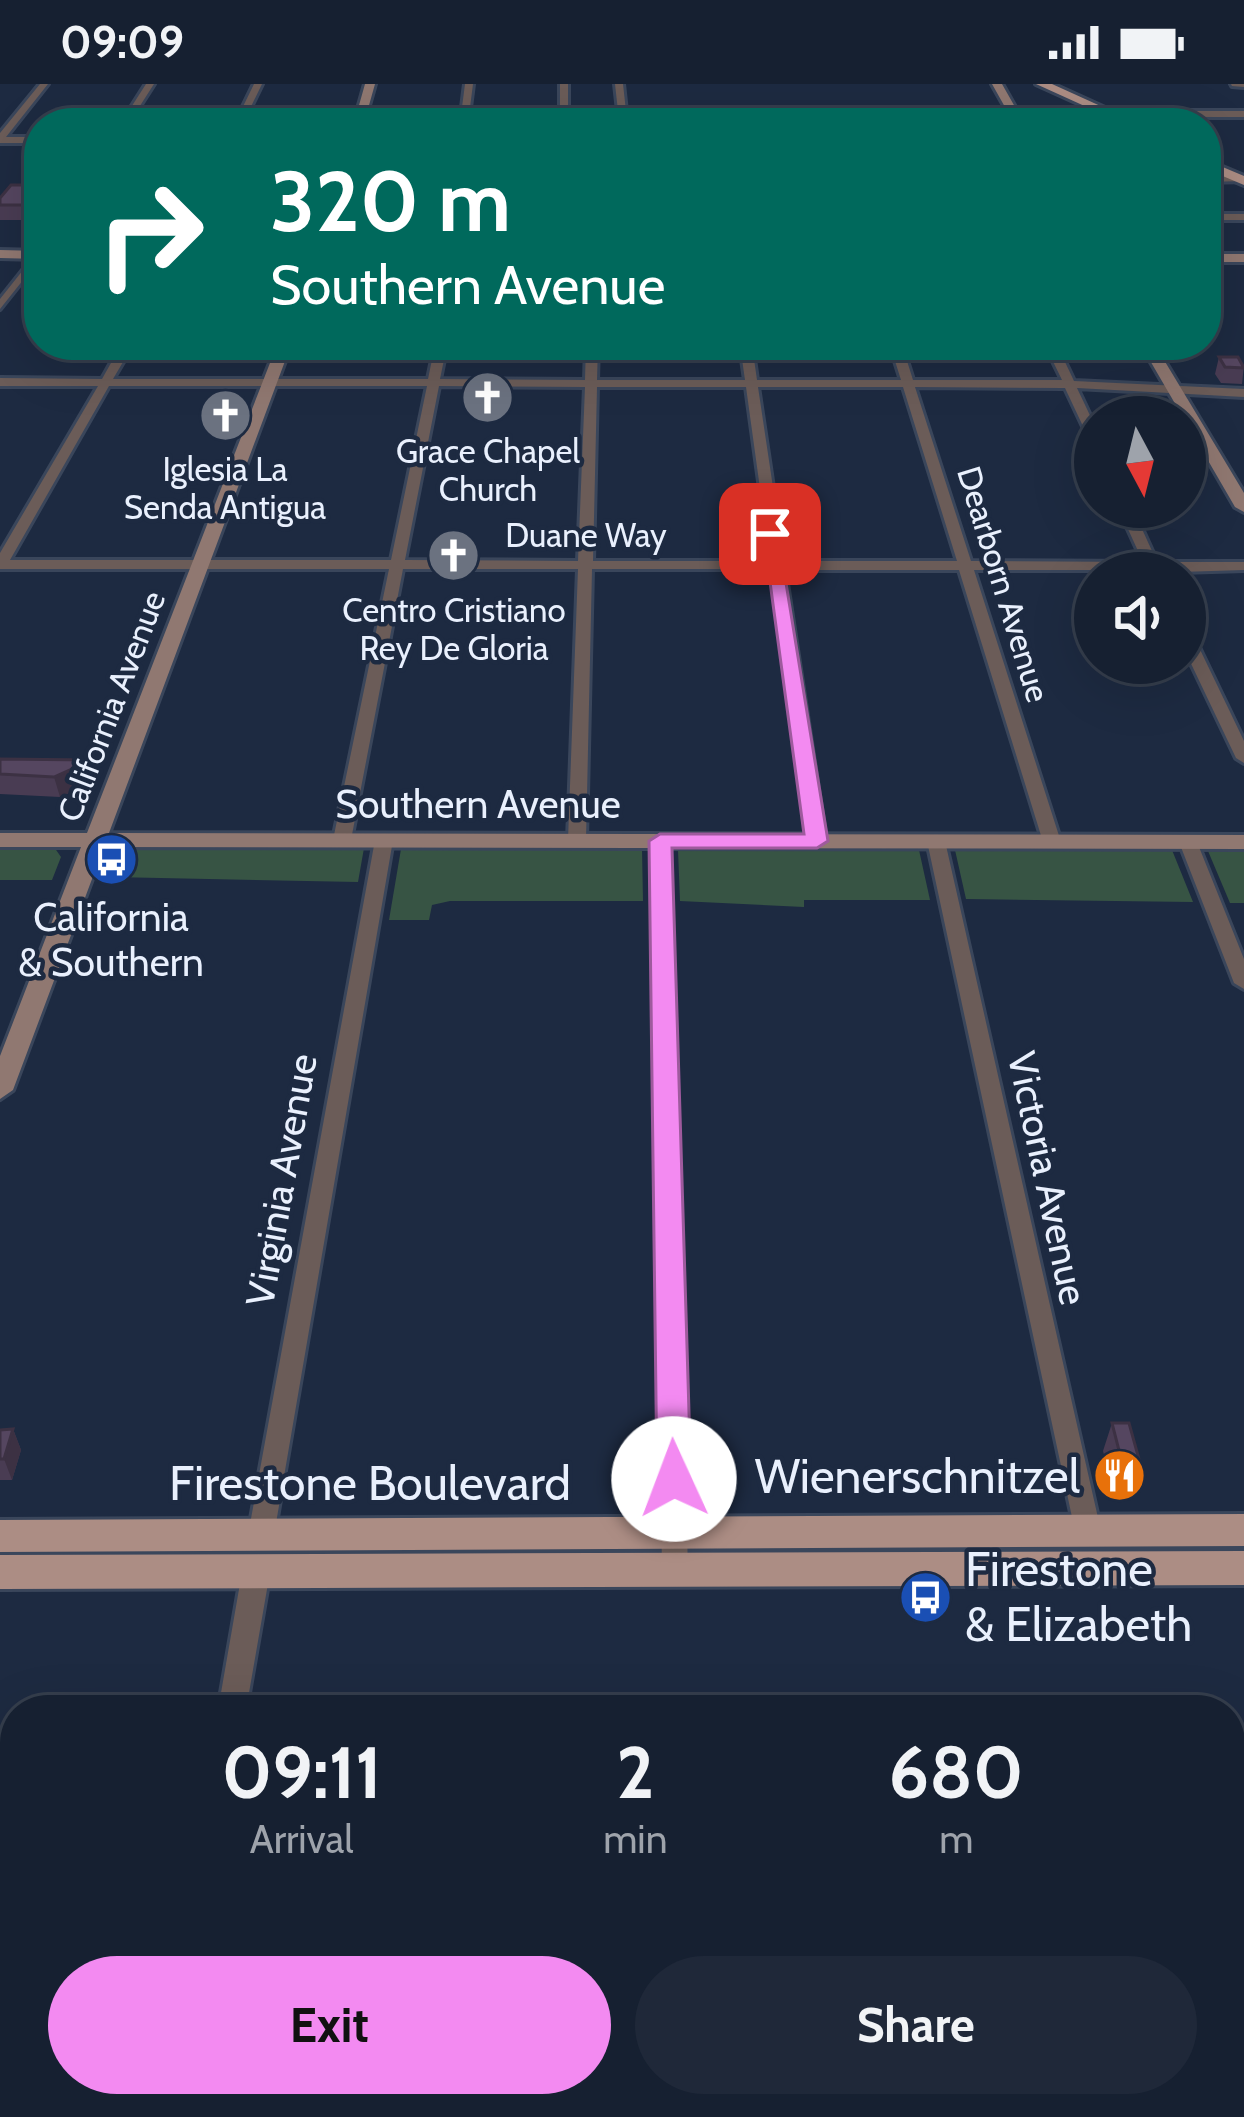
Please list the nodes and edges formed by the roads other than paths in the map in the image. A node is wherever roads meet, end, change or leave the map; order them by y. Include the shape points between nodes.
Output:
1 (44, 84) edge
2 (1039, 84) edge
3 (1235, 84) edge
4 (1244, 85) edge
5 (25, 108) edge
6 (1090, 108) edge
7 (24, 109) edge
8 (0, 139) edge
9 (24, 274) edge
10 (0, 306) edge
11 (118, 360) edge
12 (278, 360) edge
13 (438, 360) edge
14 (592, 360) edge
15 (749, 360) edge
16 (902, 360) edge
17 (1058, 360) edge
18 (1157, 360) edge
19 (0, 382) edge
20 (106, 382) junction
21 (269, 383) junction
22 (433, 383) junction
23 (591, 384) junction
24 (753, 384) junction
25 (912, 384) junction
26 (1071, 385) junction
27 (1176, 393) junction
28 (1244, 393) edge
29 (1076, 396) edge
30 (1244, 507) edge
31 (0, 564) edge
32 (200, 565) junction
33 (396, 565) junction
34 (588, 565) junction
35 (774, 566) junction
36 (967, 566) junction
37 (1244, 566) edge
38 (1074, 568) edge
39 (1206, 568) edge
40 (1206, 679) edge
41 (1244, 758) edge
42 (96, 839) junction
43 (342, 839) junction
44 (0, 840) edge
45 (384, 840) junction
46 (577, 840) junction
47 (660, 841) junction
48 (817, 841) junction
49 (936, 841) junction
50 (1052, 842) junction
51 (1188, 842) junction
52 (1244, 842) edge
53 (1244, 983) edge
54 (0, 1090) edge
55 (1244, 1530) edge
56 (1088, 1531) junction
57 (0, 1536) edge
58 (675, 1551) junction
59 (258, 1553) junction
60 (1244, 1568) edge
61 (0, 1572) edge
62 (234, 1695) edge

1 - 5 street
2 - 6 main road
3 - 4 street
7 - 8 street
9 - 10 street
11 - 20 street
12 - 21 main road, California Avenue
13 - 22 street
14 - 23 street
15 - 24 street
16 - 25 street, Dearborn Avenue
17 - 26 street
18 - 27 main road
19 - 20 street
20 - 21 street
20 - 31 street
21 - 22 street
21 - 32 main road, California Avenue
22 - 23 street
22 - 33 street
23 - 24 street
23 - 34 street
24 - 25 street
24 - 35 street
25 - 26 street
25 - 36 street, Dearborn Avenue
26 - 27 street
26 - 29 street
27 - 28 street
27 - 30 main road
31 - 32 street, Duane Way
32 - 33 street, Duane Way
32 - 42 main road, California Avenue
33 - 34 street, Duane Way
33 - 43 street
34 - 35 street, Duane Way
34 - 46 street
35 - 36 street, Duane Way
35 - 48 street
36 - 38 street, Duane Way
36 - 50 street, Dearborn Avenue
37 - 39 street, Duane Way
40 - 41 street
42 - 43 main road, Southern Avenue
42 - 44 main road, Southern Avenue
42 - 54 main road, California Avenue
43 - 45 main road, Southern Avenue
45 - 46 main road, Southern Avenue
45 - 59 street, Virginia Avenue
46 - 47 main road, Southern Avenue
47 - 48 main road, Southern Avenue
47 - 58 street
48 - 49 main road, Southern Avenue
49 - 50 main road, Southern Avenue
49 - 56 street, Victoria Avenue
50 - 51 main road, Southern Avenue
51 - 52 main road, Southern Avenue
51 - 53 street
55 - 56 main road, Firestone Boulevard
56 - 58 main road, Firestone Boulevard
57 - 59 main road, Firestone Boulevard
58 - 59 main road, Firestone Boulevard
58 - 60 main road, Firestone Boulevard
59 - 61 main road, Firestone Boulevard
59 - 62 street, Virginia Avenue

